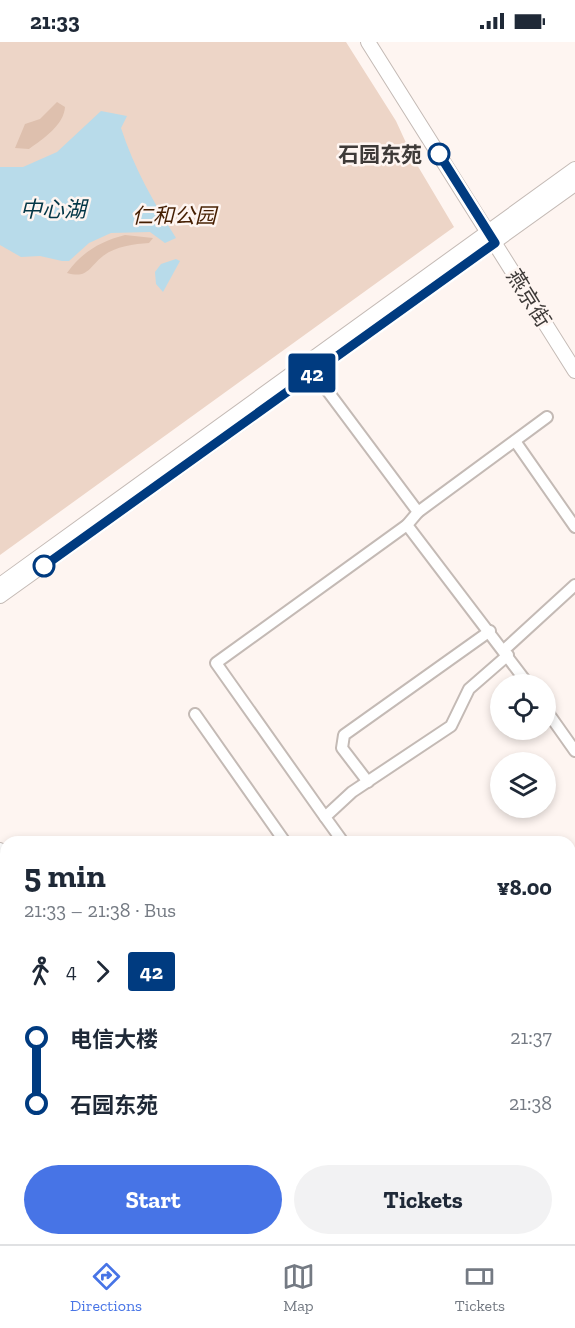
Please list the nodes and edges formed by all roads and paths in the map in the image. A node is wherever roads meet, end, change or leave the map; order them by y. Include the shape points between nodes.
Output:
1 (368, 42) edge
2 (575, 169) edge
3 (575, 184) edge
4 (492, 237) junction
5 (310, 368) junction
6 (575, 371) edge
7 (547, 417) dead end
8 (515, 441) junction
9 (418, 512) junction
10 (407, 525) junction
11 (575, 527) edge
12 (0, 585) edge
13 (575, 585) edge
14 (0, 596) edge
15 (489, 631) junction
16 (506, 653) junction
17 (521, 674) edge
18 (195, 714) dead end
19 (556, 724) edge
20 (575, 751) edge
21 (368, 782) junction
22 (325, 817) junction
23 (281, 836) edge
24 (339, 836) edge

1 - 4 main road, 燕京街
2 - 4 main road
3 - 4 main road
4 - 5 main road
4 - 6 main road, 燕京街
5 - 9 street
5 - 12 main road
5 - 14 main road
7 - 8 street
8 - 9 street
8 - 11 street
9 - 10 street
10 - 15 street
10 - 22 street via 216,663
13 - 16 street
15 - 16 street
15 - 21 street via 344,735 342,748
16 - 17 street
16 - 21 street via 469,689 452,726
18 - 23 street
19 - 20 street
21 - 22 street
22 - 24 street

